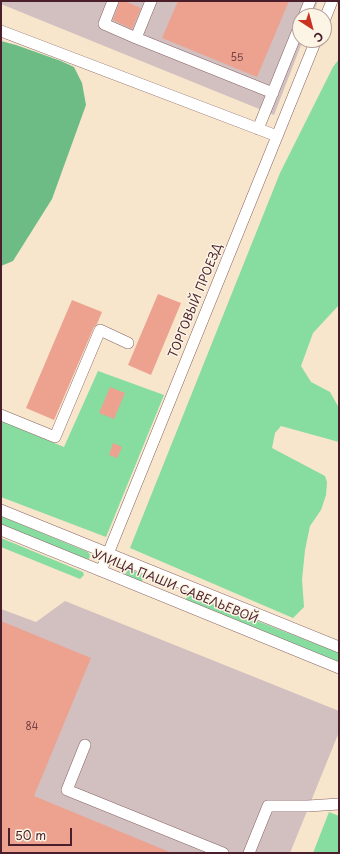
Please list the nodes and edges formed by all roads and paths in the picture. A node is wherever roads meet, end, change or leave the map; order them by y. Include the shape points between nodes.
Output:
1 (113, 1) edge
2 (151, 1) edge
3 (1, 31) edge
4 (136, 38) junction
5 (292, 45) edge
6 (313, 48) edge
7 (273, 93) junction
8 (258, 129) junction
9 (277, 136) junction
10 (128, 343) dead end
11 (1, 415) edge
12 (1, 510) edge
13 (1, 530) edge
14 (108, 554) junction
15 (101, 571) junction
16 (339, 648) edge
17 (339, 668) edge
18 (85, 745) dead end
19 (339, 804) edge
20 (223, 853) edge
21 (248, 853) edge

1 - 4 street via 104,24
2 - 4 street
3 - 8 street
4 - 7 street
5 - 7 street
6 - 9 street, ТОРГОВЫЙ ПРОЕЗД
7 - 8 street
8 - 9 street
9 - 14 street, ТОРГОВЫЙ ПРОЕЗД
10 - 11 street via 100,330 55,437
12 - 14 street, УЛИЦА ПАШИ САВЕЛЬЕВОЙ
13 - 15 street, УЛИЦА ПАШИ САВЕЛЬЕВОЙ
14 - 15 street, ТОРГОВЫЙ ПРОЕЗД
14 - 16 street, УЛИЦА ПАШИ САВЕЛЬЕВОЙ
15 - 17 street, УЛИЦА ПАШИ САВЕЛЬЕВОЙ
18 - 20 street via 66,790
19 - 21 street via 268,806

